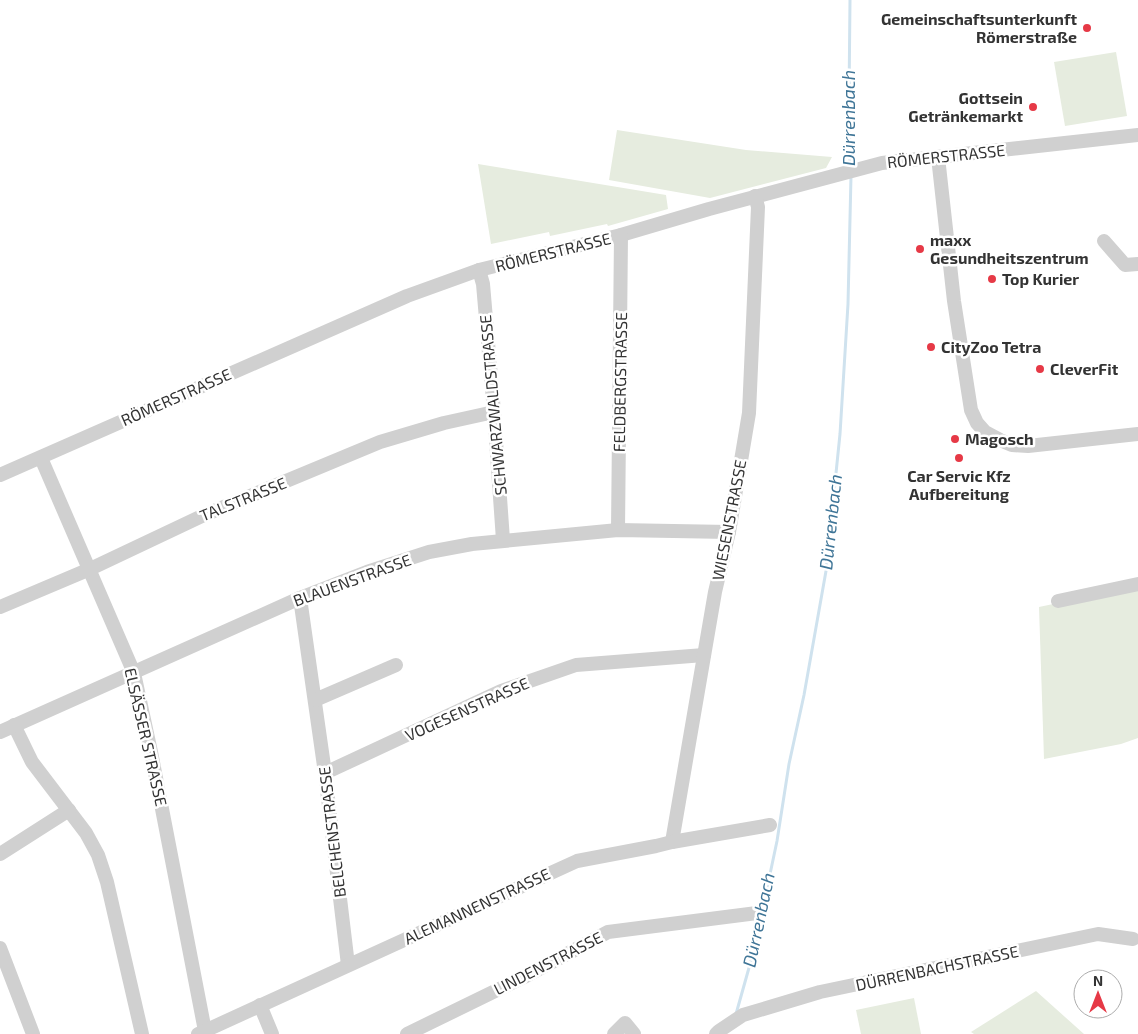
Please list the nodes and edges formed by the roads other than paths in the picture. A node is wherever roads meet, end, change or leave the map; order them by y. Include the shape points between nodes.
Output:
1 (1138, 135) edge
2 (938, 157) junction
3 (755, 196) junction
4 (621, 234) junction
5 (1104, 241) dead end
6 (1138, 264) edge
7 (479, 270) junction
8 (494, 412) junction
9 (1138, 434) edge
10 (41, 458) junction
11 (0, 476) edge
12 (618, 530) junction
13 (729, 532) junction
14 (504, 540) junction
15 (90, 569) junction
16 (1138, 584) edge
17 (300, 598) junction
18 (1058, 601) dead end
19 (0, 607) edge
20 (704, 654) junction
21 (396, 664) dead end
22 (134, 673) junction
23 (315, 700) junction
24 (14, 725) junction
25 (0, 732) edge
26 (325, 773) junction
27 (69, 810) junction
28 (770, 825) dead end
29 (672, 842) junction
30 (0, 854) edge
31 (758, 913) dead end
32 (1136, 939) edge
33 (0, 948) edge
34 (348, 965) junction
35 (260, 1005) junction
36 (202, 1032) edge
37 (718, 1033) edge
38 (33, 1034) edge
39 (142, 1034) edge
40 (272, 1034) edge
41 (407, 1034) edge
42 (614, 1034) edge
43 (634, 1034) edge

1 - 2 street, RÖMERSTRASSE
2 - 3 street, RÖMERSTRASSE via 882,163
2 - 9 street via 954,301 971,410 977,423 985,432 1012,445
3 - 4 street, RÖMERSTRASSE
3 - 13 street, WIESENSTRASSE via 758,207 749,413
4 - 7 street, RÖMERSTRASSE
4 - 12 street, FELDBERGSTRASSE
5 - 6 street via 1125,265
7 - 8 street, SCHWARZWALDSTRASSE via 483,284
7 - 10 street, RÖMERSTRASSE via 407,296
8 - 14 street, SCHWARZWALDSTRASSE
8 - 15 street, TALSTRASSE via 380,442 202,516
10 - 11 street, RÖMERSTRASSE
10 - 15 street, ELSÄSSER STRASSE
12 - 13 street, BLAUENSTRASSE
12 - 14 street, BLAUENSTRASSE
13 - 20 street, WIESENSTRASSE
14 - 17 street, BLAUENSTRASSE via 429,552
15 - 19 street, TALSTRASSE
15 - 22 street, ELSÄSSER STRASSE
16 - 18 street
17 - 22 street, BLAUENSTRASSE
17 - 23 street, BELCHENSTRASSE
20 - 26 street, VOGESENSTRASSE via 576,666 501,691
20 - 29 street, WIESENSTRASSE
21 - 23 street
22 - 24 street, BLAUENSTRASSE
22 - 36 street, ELSÄSSER STRASSE
23 - 26 street, BELCHENSTRASSE
24 - 25 street, BLAUENSTRASSE
24 - 27 street via 32,762
26 - 34 street, BELCHENSTRASSE
27 - 30 street
27 - 39 street via 98,855 107,882
28 - 29 street, ALEMANNENSTRASSE
29 - 34 street, ALEMANNENSTRASSE via 577,861
31 - 41 street, LINDENSTRASSE via 608,932
32 - 37 street, DÜRRENBACHSTRASSE via 1098,934 820,992 743,1015
33 - 38 street
34 - 35 street, ALEMANNENSTRASSE
35 - 36 street, ALEMANNENSTRASSE
35 - 40 street
42 - 43 street via 625,1023

